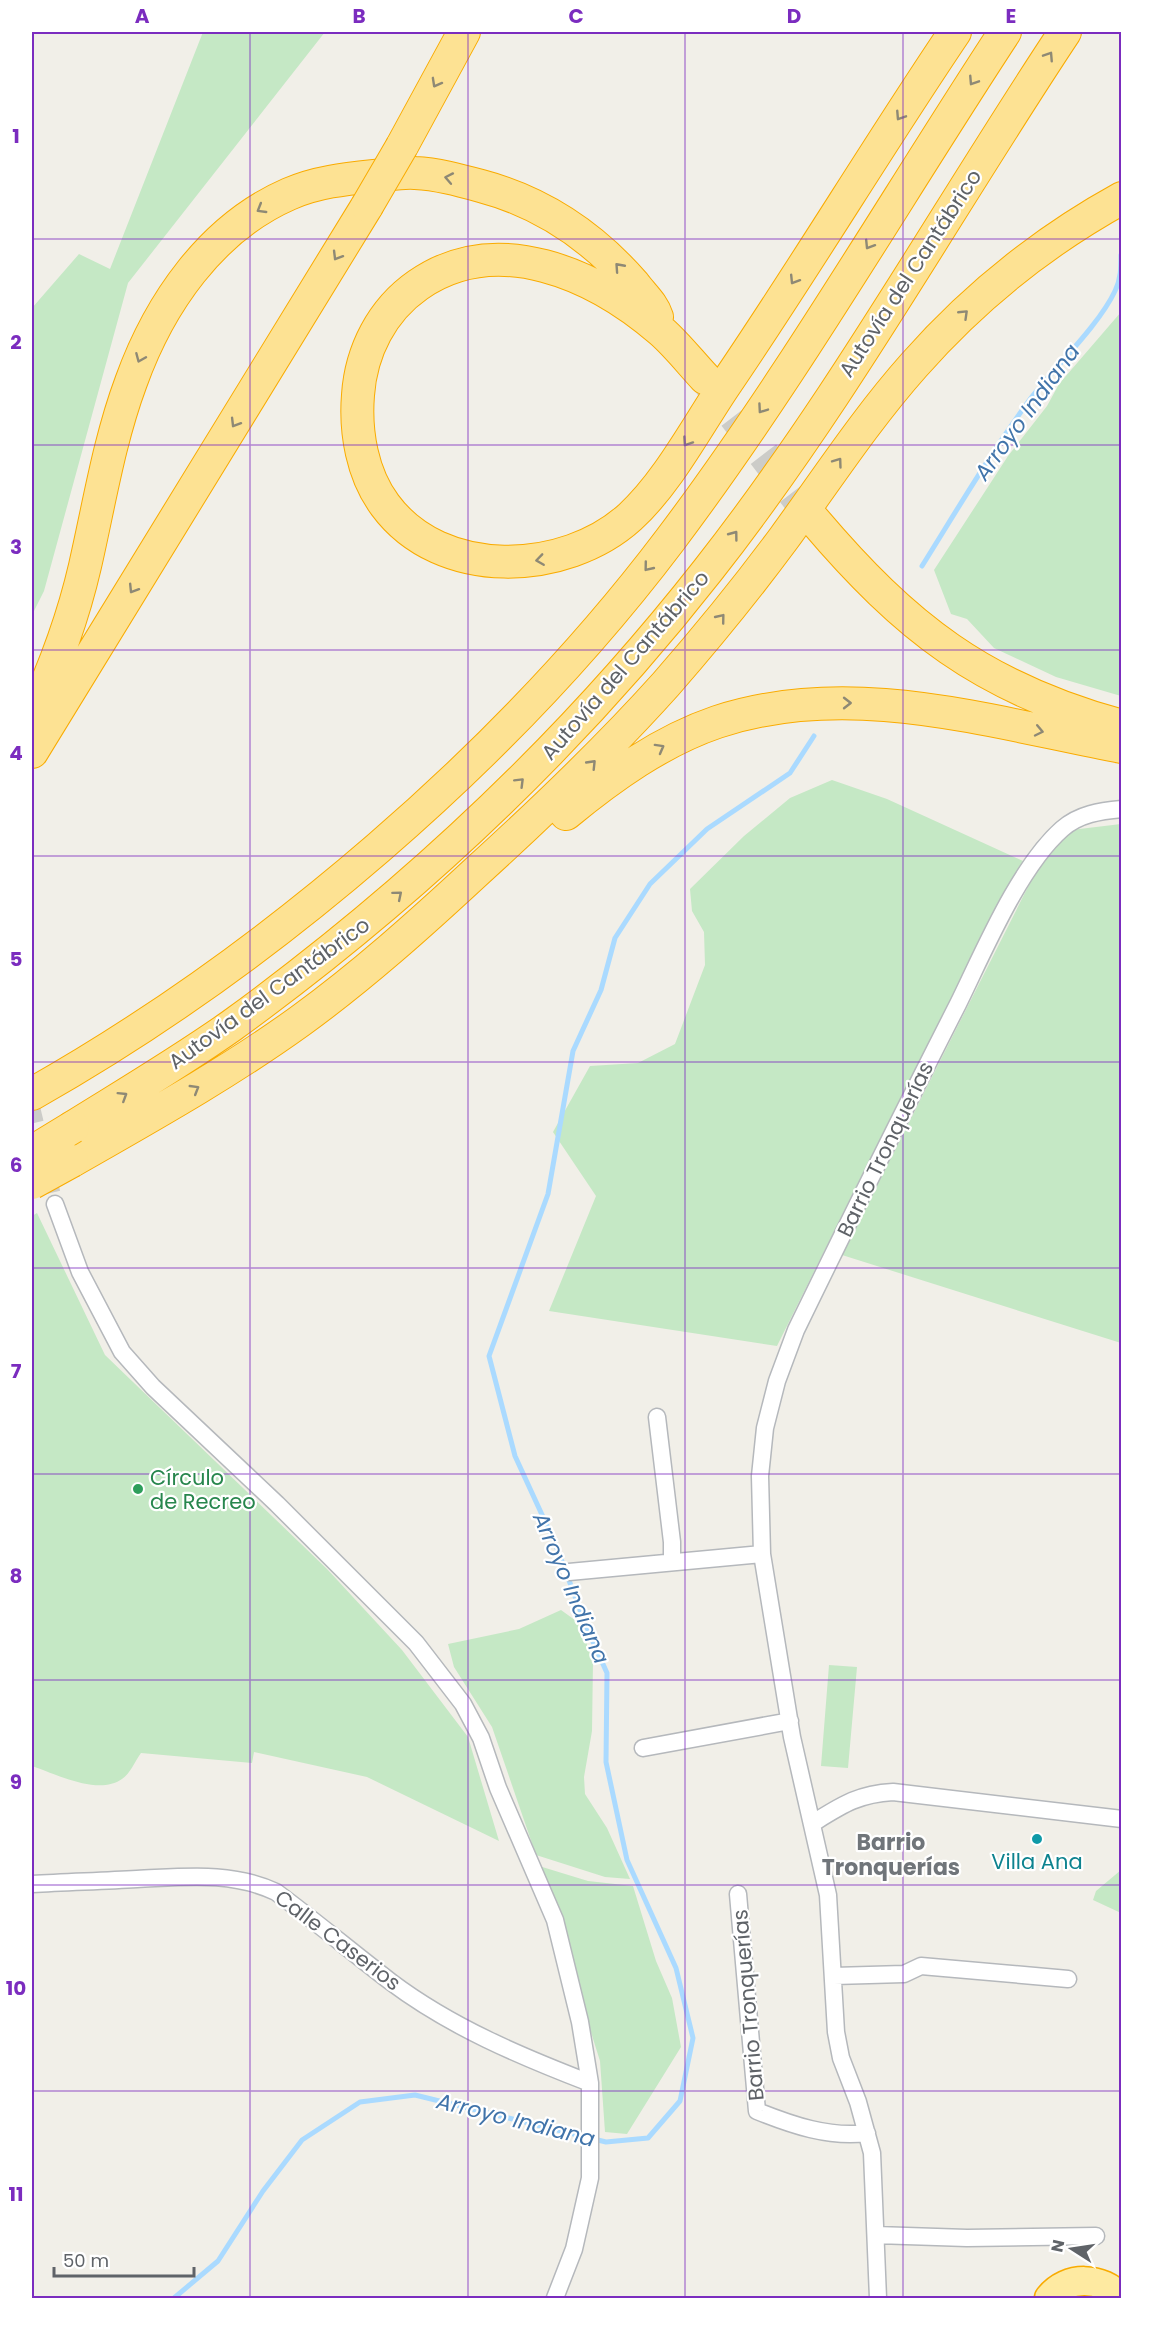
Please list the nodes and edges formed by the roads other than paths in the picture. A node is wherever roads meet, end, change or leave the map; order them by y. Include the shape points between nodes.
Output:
1 (464, 32) edge
2 (955, 32) edge
3 (1005, 32) edge
4 (1065, 32) edge
5 (1122, 198) edge
6 (662, 332) junction
7 (705, 378) tunnel mouth
8 (814, 520) tunnel mouth
9 (32, 716) edge
10 (1122, 726) edge
11 (1122, 747) edge
12 (32, 753) edge
13 (1122, 809) edge
14 (329, 999) junction
15 (40, 1089) edge
16 (32, 1152) edge
17 (32, 1183) edge
18 (55, 1204) tunnel mouth
19 (657, 1417) dead end
20 (762, 1554) junction
21 (672, 1561) junction
22 (569, 1572) dead end
23 (790, 1721) junction
24 (643, 1748) dead end
25 (1122, 1820) edge
26 (813, 1823) junction
27 (32, 1884) edge
28 (738, 1894) dead end
29 (834, 1977) junction
30 (1068, 1979) dead end
31 (590, 2083) junction
32 (867, 2133) junction
33 (876, 2235) junction
34 (1096, 2236) dead end
35 (1110, 2276) edge
36 (555, 2298) edge
37 (878, 2298) edge
38 (1049, 2298) edge
39 (1121, 2298) edge

1 -> 12 highway, bridge via 367,206
2 -> 6 highway via 752,346 648,499 628,518 592,544 568,554 519,562 493,561 437,546 407,528 385,505 369,477 357,412 359,381 367,351 391,308 431,276 487,260 542,264 593,285
3 -> 15 highway via 763,408 669,540 562,668 429,802 294,915 230,965
16 -> 4 highway, Autovía del Cantábrico, bridge via 195,1051 353,933 485,817 582,718 668,620 763,496 861,351
14 -> 5 highway via 561,794 624,730 749,583 889,395 938,339 1038,251
6 - 7 highway
6 -> 9 highway via 655,309 612,260 585,236 518,196 414,172 321,183 263,207 203,257 169,302 141,355 121,412 73,607
8 - 10 highway via 900,612 955,654 1059,706
14 -> 11 highway via 390,962 612,779 668,744 716,723 791,705 888,705 964,715
13 - 20 street, Barrio Tronquerías via 1091,813 1070,823 1034,862 980,960 809,1304 777,1381 765,1428 760,1476
17 -> 14 highway, bridge via 239,1062
18 - 31 street via 80,1272 122,1352 153,1387 394,1621 463,1704 481,1738 498,1788 555,1920 580,2022
19 - 21 street
20 - 21 street
20 - 23 street, Barrio Tronquerías
21 - 22 street
23 - 24 street
23 - 26 street, Barrio Tronquerías
25 - 26 street via 893,1792 871,1793 850,1800
26 - 29 street, Barrio Tronquerías via 828,1895
27 - 31 street, Calle Caserios via 173,1877 254,1881 276,1892 392,1982 448,2018 525,2058
28 - 32 street, Barrio Tronquerías via 757,2111 796,2127
29 - 30 street via 904,1974 921,1966
29 - 32 street, Barrio Tronquerías via 841,2058
31 - 36 street via 591,2153 584,2213
32 - 33 street, Barrio Tronquerías via 874,2171
33 - 34 street
33 - 37 street, Barrio Tronquerías
35 - 38 highway via 1066,2284
35 - 39 highway

